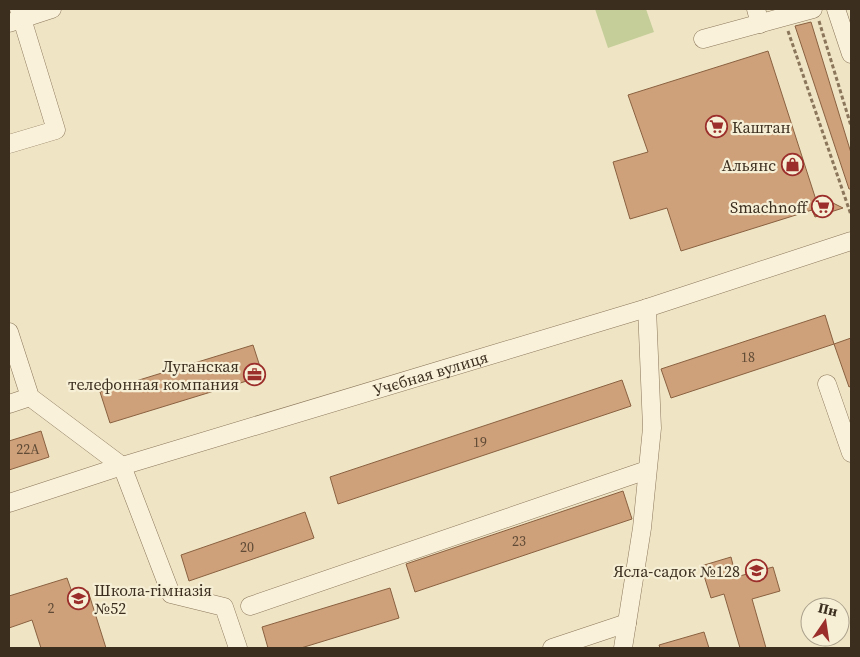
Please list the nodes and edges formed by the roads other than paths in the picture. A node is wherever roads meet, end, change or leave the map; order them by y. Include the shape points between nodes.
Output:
1 (52, 9) edge
2 (836, 9) edge
3 (816, 13) edge
4 (758, 16) edge
5 (17, 17) edge
6 (703, 39) dead end
7 (851, 54) edge
8 (9, 144) edge
9 (851, 241) edge
10 (647, 308) junction
11 (9, 332) edge
12 (827, 384) dead end
13 (30, 398) junction
14 (9, 404) edge
15 (851, 453) edge
16 (122, 466) junction
17 (647, 470) junction
18 (9, 503) edge
19 (250, 606) dead end
20 (627, 623) junction
21 (238, 648) edge
22 (552, 648) edge
23 (623, 648) edge

1 - 5 street
2 - 7 street
3 - 4 street
4 - 6 street
5 - 8 street via 56,130
9 - 10 street, Учєбная вулиця
10 - 16 street, Учєбная вулиця
10 - 17 street via 652,428
11 - 13 street
12 - 15 street
13 - 14 street
13 - 16 street
16 - 18 street, Учєбная вулиця
16 - 21 street via 171,594 224,607
17 - 19 street
17 - 20 street via 642,528
20 - 22 street
20 - 23 street

